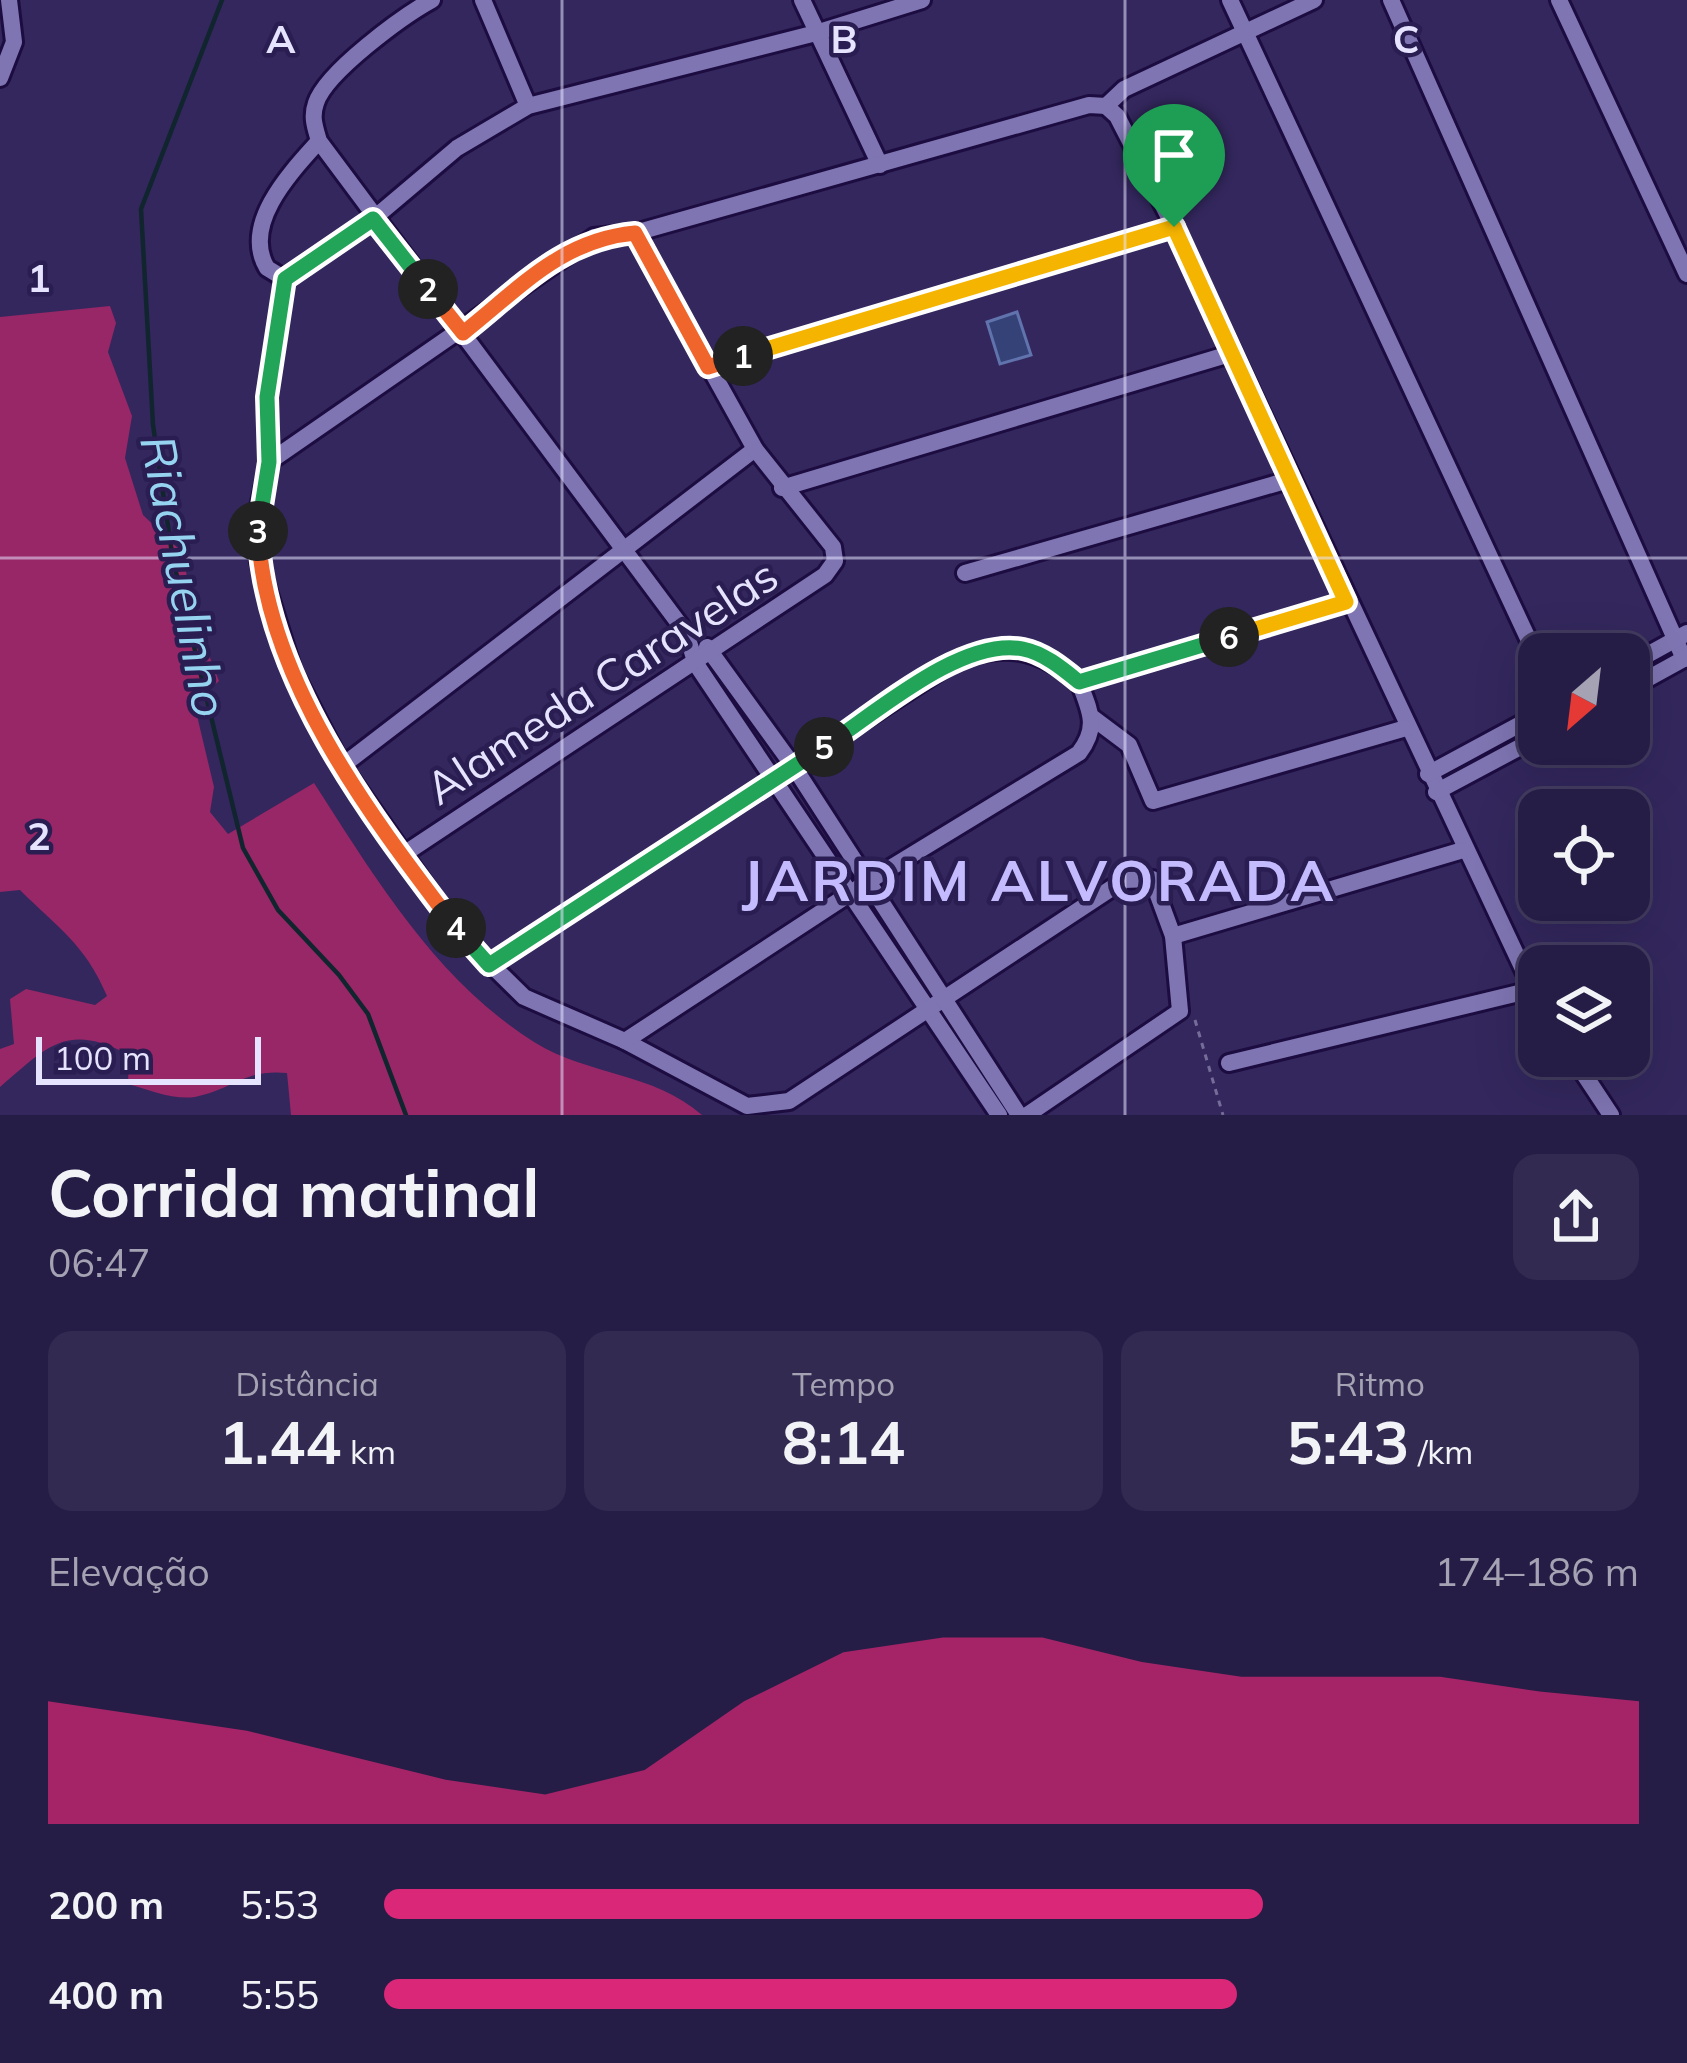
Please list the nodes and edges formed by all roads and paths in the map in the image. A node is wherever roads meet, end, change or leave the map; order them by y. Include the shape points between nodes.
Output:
1 (9, 0) edge
2 (432, 0) edge
3 (483, 0) edge
4 (802, 0) edge
5 (922, 0) edge
6 (1230, 0) edge
7 (1314, 0) edge
8 (1391, 0) edge
9 (1559, 0) edge
10 (816, 33) junction
11 (1246, 33) junction
12 (0, 78) edge
13 (528, 106) junction
14 (1106, 106) junction
15 (319, 140) junction
16 (880, 165) junction
17 (373, 219) junction
18 (1174, 227) junction
19 (635, 233) junction
20 (1683, 253) edge
21 (1687, 274) edge
22 (285, 279) junction
23 (463, 333) junction
24 (1233, 353) junction
25 (708, 367) junction
26 (755, 449) junction
27 (269, 462) junction
28 (1292, 479) junction
29 (782, 488) junction
30 (625, 550) junction
31 (965, 573) dead end
32 (1346, 602) junction
33 (686, 633) junction
34 (1525, 633) edge
35 (1681, 636) edge
36 (714, 652) junction
37 (1650, 653) edge
38 (1685, 658) edge
39 (695, 664) junction
40 (1650, 677) edge
41 (1079, 682) junction
42 (1093, 718) junction
43 (1518, 725) edge
44 (1406, 728) junction
45 (1518, 748) edge
46 (342, 766) junction
47 (794, 767) junction
48 (1428, 774) junction
49 (776, 779) junction
50 (1436, 792) junction
51 (1463, 850) junction
52 (401, 856) junction
53 (869, 881) junction
54 (851, 893) junction
55 (1173, 936) junction
56 (1518, 962) edge
57 (489, 965) junction
58 (1518, 1000) edge
59 (937, 1004) junction
60 (1180, 1011) junction
61 (625, 1041) junction
62 (1229, 1063) dead end
63 (1586, 1077) edge
64 (1608, 1112) edge
65 (999, 1115) edge
66 (1023, 1115) edge
67 (1223, 1115) edge
68 (1584, 1115) edge

1 - 12 street via 14,42
2 - 15 street via 324,87 312,119
3 - 13 street
4 - 10 street
5 - 10 street
6 - 11 street
7 - 11 street
8 - 35 street
9 - 20 street
10 - 13 street
10 - 16 street
11 - 14 street via 1124,89
11 - 34 street
13 - 17 street via 458,148
14 - 16 street
14 - 18 street
15 - 17 street
15 - 22 street via 284,180 259,240 267,268
16 - 19 street
17 - 22 street
17 - 23 street
18 - 24 street
18 - 25 street
19 - 23 street via 594,237 565,252
19 - 25 street
20 - 21 street
22 - 27 street via 267,397
23 - 27 street
23 - 30 street
24 - 28 street
24 - 29 street
25 - 26 street
26 - 29 street
26 - 30 street
27 - 46 street via 257,516 259,562 293,671
28 - 31 street
28 - 32 street
29 - 36 street, Alameda Caravelas via 833,548 835,561
30 - 33 street
30 - 46 street
32 - 41 street
32 - 44 street
33 - 36 street
33 - 39 street
35 - 37 street
35 - 38 street
36 - 39 street, Alameda Caravelas
36 - 47 street
38 - 40 street
39 - 49 street
39 - 52 street, Alameda Caravelas
41 - 42 street
41 - 47 street via 1024,649 987,649 955,661
42 - 44 street via 1129,745 1153,801
42 - 53 street via 1079,753
43 - 48 street
44 - 48 street
45 - 50 street
46 - 52 street
47 - 49 street
47 - 53 street
48 - 50 street
49 - 54 street
49 - 57 street
50 - 51 street
51 - 55 street
51 - 56 street
52 - 57 street
53 - 54 street
53 - 59 street
54 - 59 street
54 - 61 street
55 - 59 street via 1159,886 1143,877 1124,880
55 - 60 street
57 - 61 street via 524,997
58 - 62 street
59 - 61 street via 789,1100 747,1106
59 - 65 street
59 - 66 street
60 - 66 street
60 - 67 path via 1198,1022
63 - 64 street
64 - 68 street

